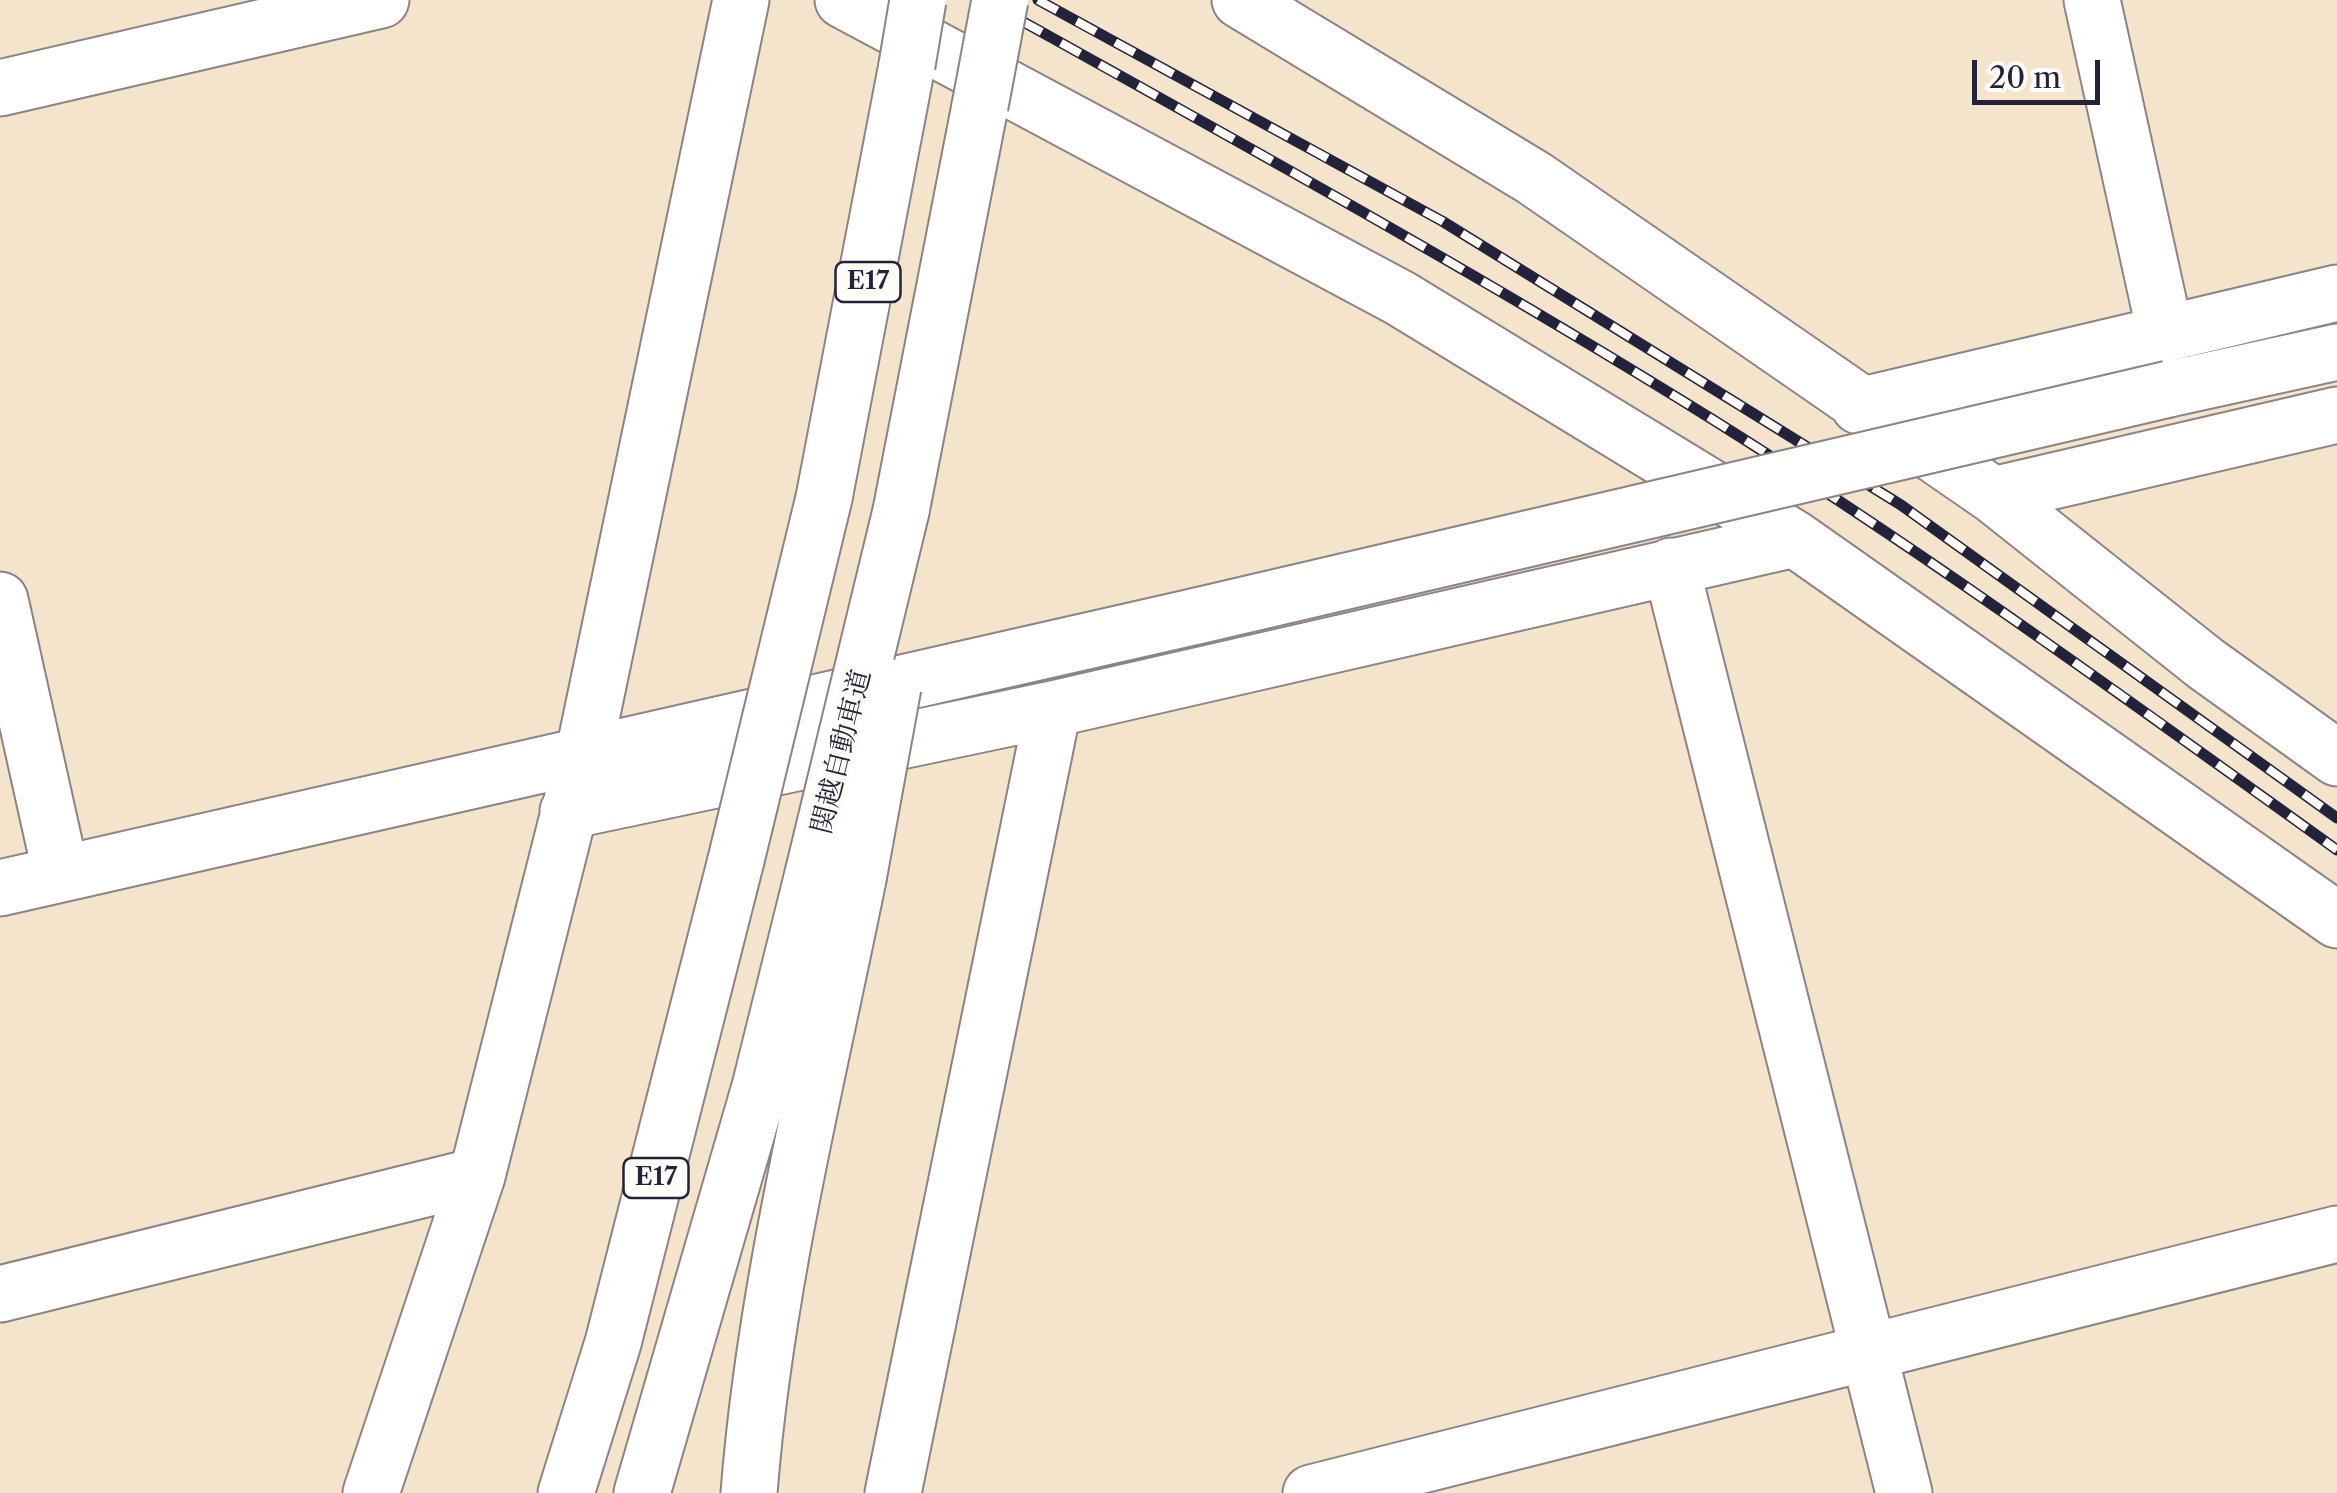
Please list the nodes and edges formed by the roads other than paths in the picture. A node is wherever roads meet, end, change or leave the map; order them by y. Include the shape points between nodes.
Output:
1 (381, 0) edge
2 (741, 0) edge
3 (844, 0) edge
4 (918, 0) edge
5 (1000, 0) edge
6 (1240, 0) edge
7 (2092, 0) edge
8 (319, 7) edge
9 (0, 88) edge
10 (2337, 293) edge
11 (2165, 332) junction
12 (2337, 352) edge
13 (1859, 406) junction
14 (2337, 415) edge
15 (1993, 495) junction
16 (1795, 539) junction
17 (1671, 566) junction
18 (0, 600) edge
19 (1053, 709) junction
20 (583, 757) junction
21 (2337, 758) edge
22 (568, 811) junction
23 (61, 874) junction
24 (835, 879) junction
25 (0, 888) edge
26 (2337, 920) edge
27 (477, 1176) junction
28 (2337, 1234) edge
29 (0, 1294) edge
30 (1869, 1352) junction
31 (371, 1493) edge
32 (562, 1493) edge
33 (642, 1493) edge
34 (749, 1493) edge
35 (894, 1493) edge
36 (1311, 1493) edge
37 (1904, 1493) edge

1 - 8 main road
2 - 20 main road
3 - 16 main road via 1400,298
4 - 32 main road, E17, bridge via 824,498 613,1342
5 - 24 main road, 関越自動車道 / E17, bridge via 913,514
6 - 13 main road via 1534,178
7 - 11 main road
8 - 9 main road
10 - 11 main road
11 - 13 main road
12 - 20 main road, bridge
13 - 15 main road
14 - 15 main road
15 - 21 main road
16 - 17 main road
16 - 26 main road
17 - 19 main road
17 - 30 main road
18 - 23 main road
19 - 22 main road
19 - 35 main road
20 - 22 main road
20 - 23 main road
22 - 27 main road
23 - 25 main road
24 - 33 main road, 関越自動車道 / E17 via 760,1087
24 - 34 main road
27 - 29 main road
27 - 31 main road
28 - 30 main road
30 - 36 main road
30 - 37 main road

